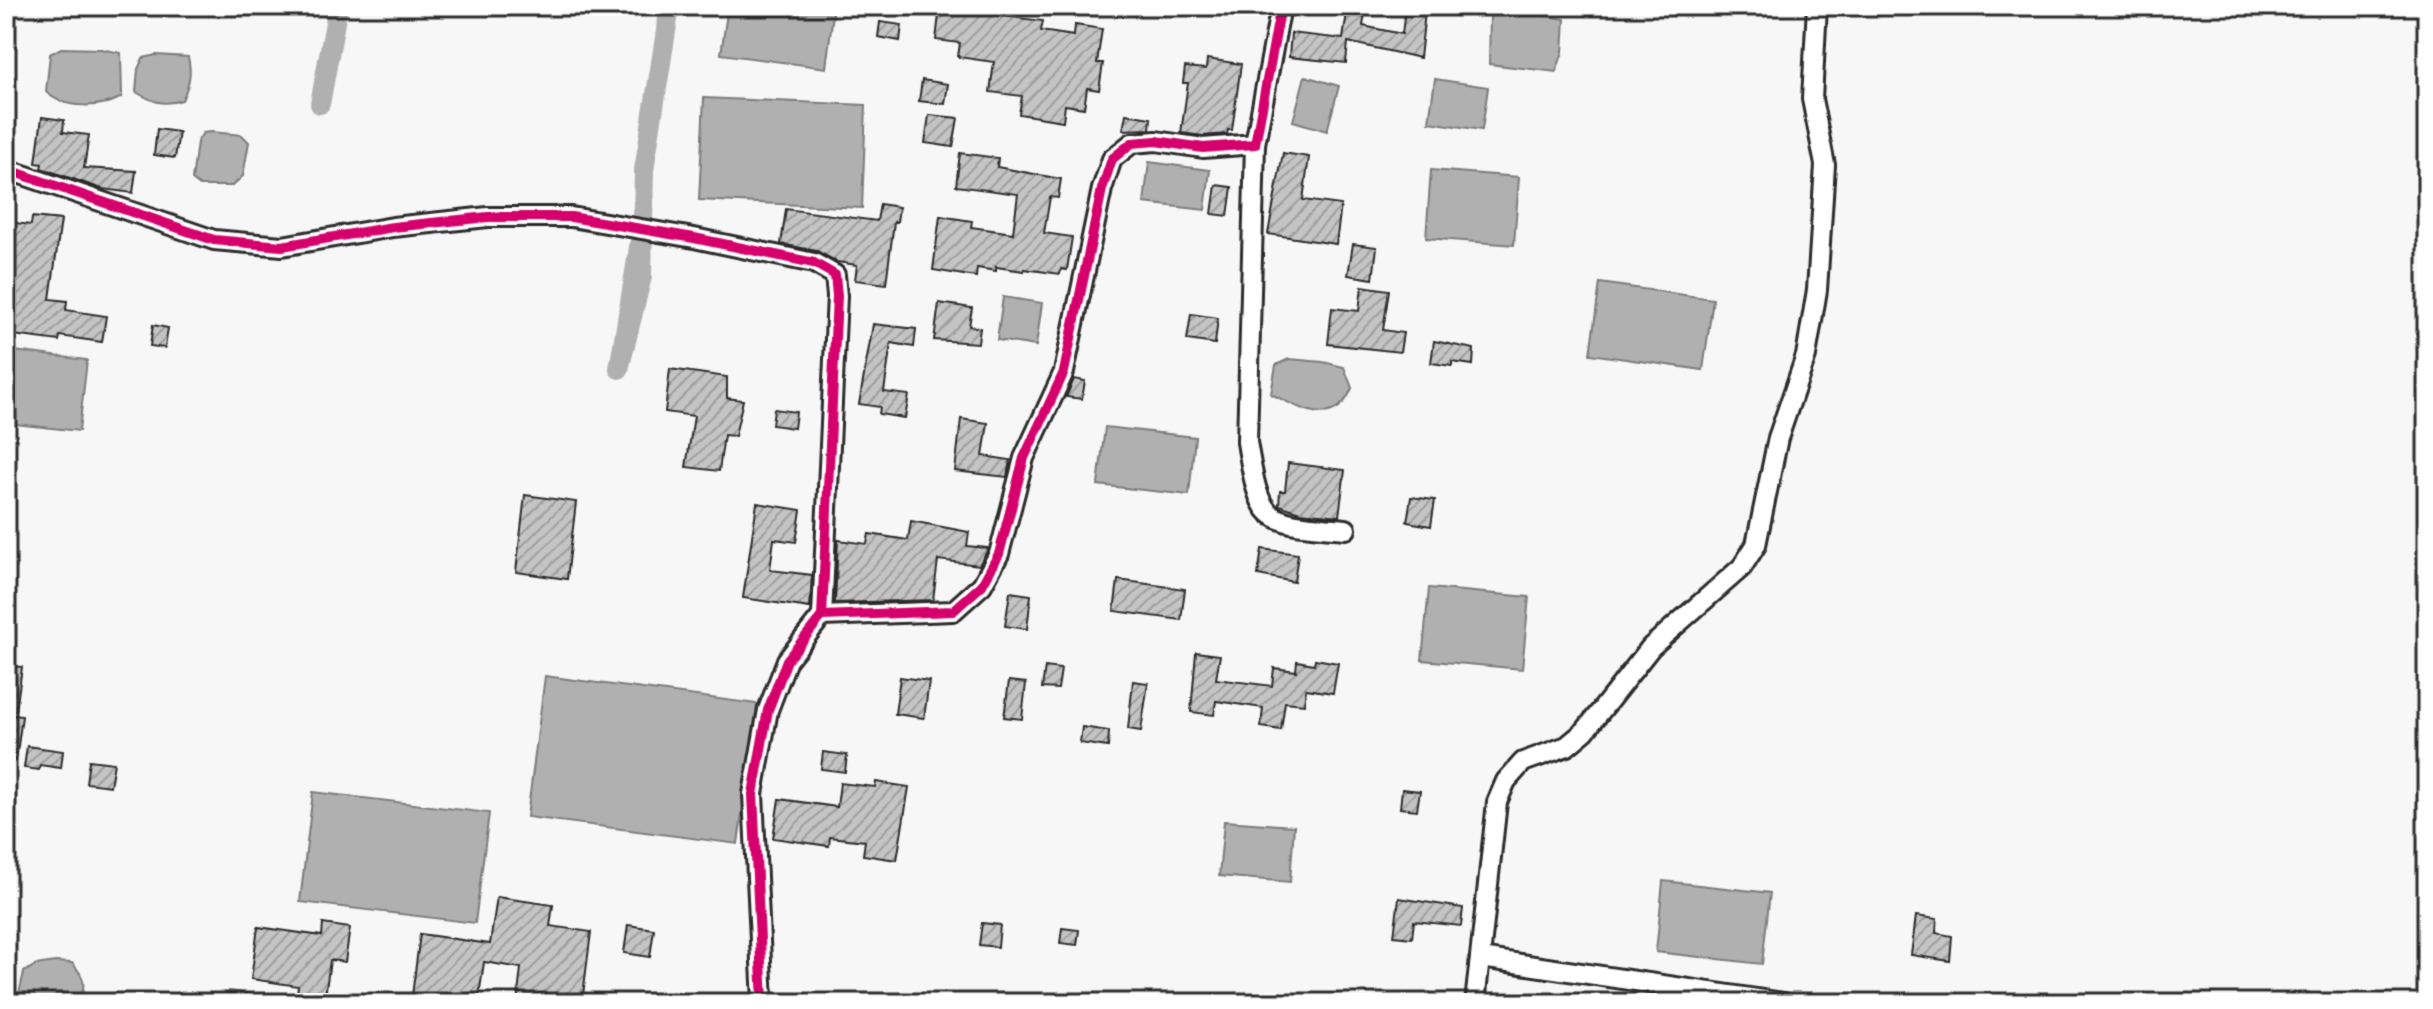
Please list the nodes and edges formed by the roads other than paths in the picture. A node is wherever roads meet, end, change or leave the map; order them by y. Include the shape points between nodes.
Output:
1 (1281, 6) edge
2 (1817, 6) edge
3 (1255, 144) junction
4 (6, 169) edge
5 (1346, 529) dead end
6 (822, 616) junction
7 (1481, 958) junction
8 (763, 1003) edge
9 (1475, 1003) edge
10 (1784, 1003) edge

1 - 3 street
2 - 7 street via 1812,99 1825,165 1817,290 1806,356 1778,438 1756,545 1742,567 1651,647 1585,731 1567,746 1523,762 1506,781 1497,802
3 - 5 street via 1247,442 1255,491 1268,515 1286,523
3 - 6 street via 1203,148 1132,143 1112,159 1064,372 1024,458 999,554 982,585 953,611
4 - 6 street via 214,240 282,246 488,217 571,217 827,268 835,275 837,296
6 - 8 street via 782,672 768,710 753,794
7 - 9 street
7 - 10 street

